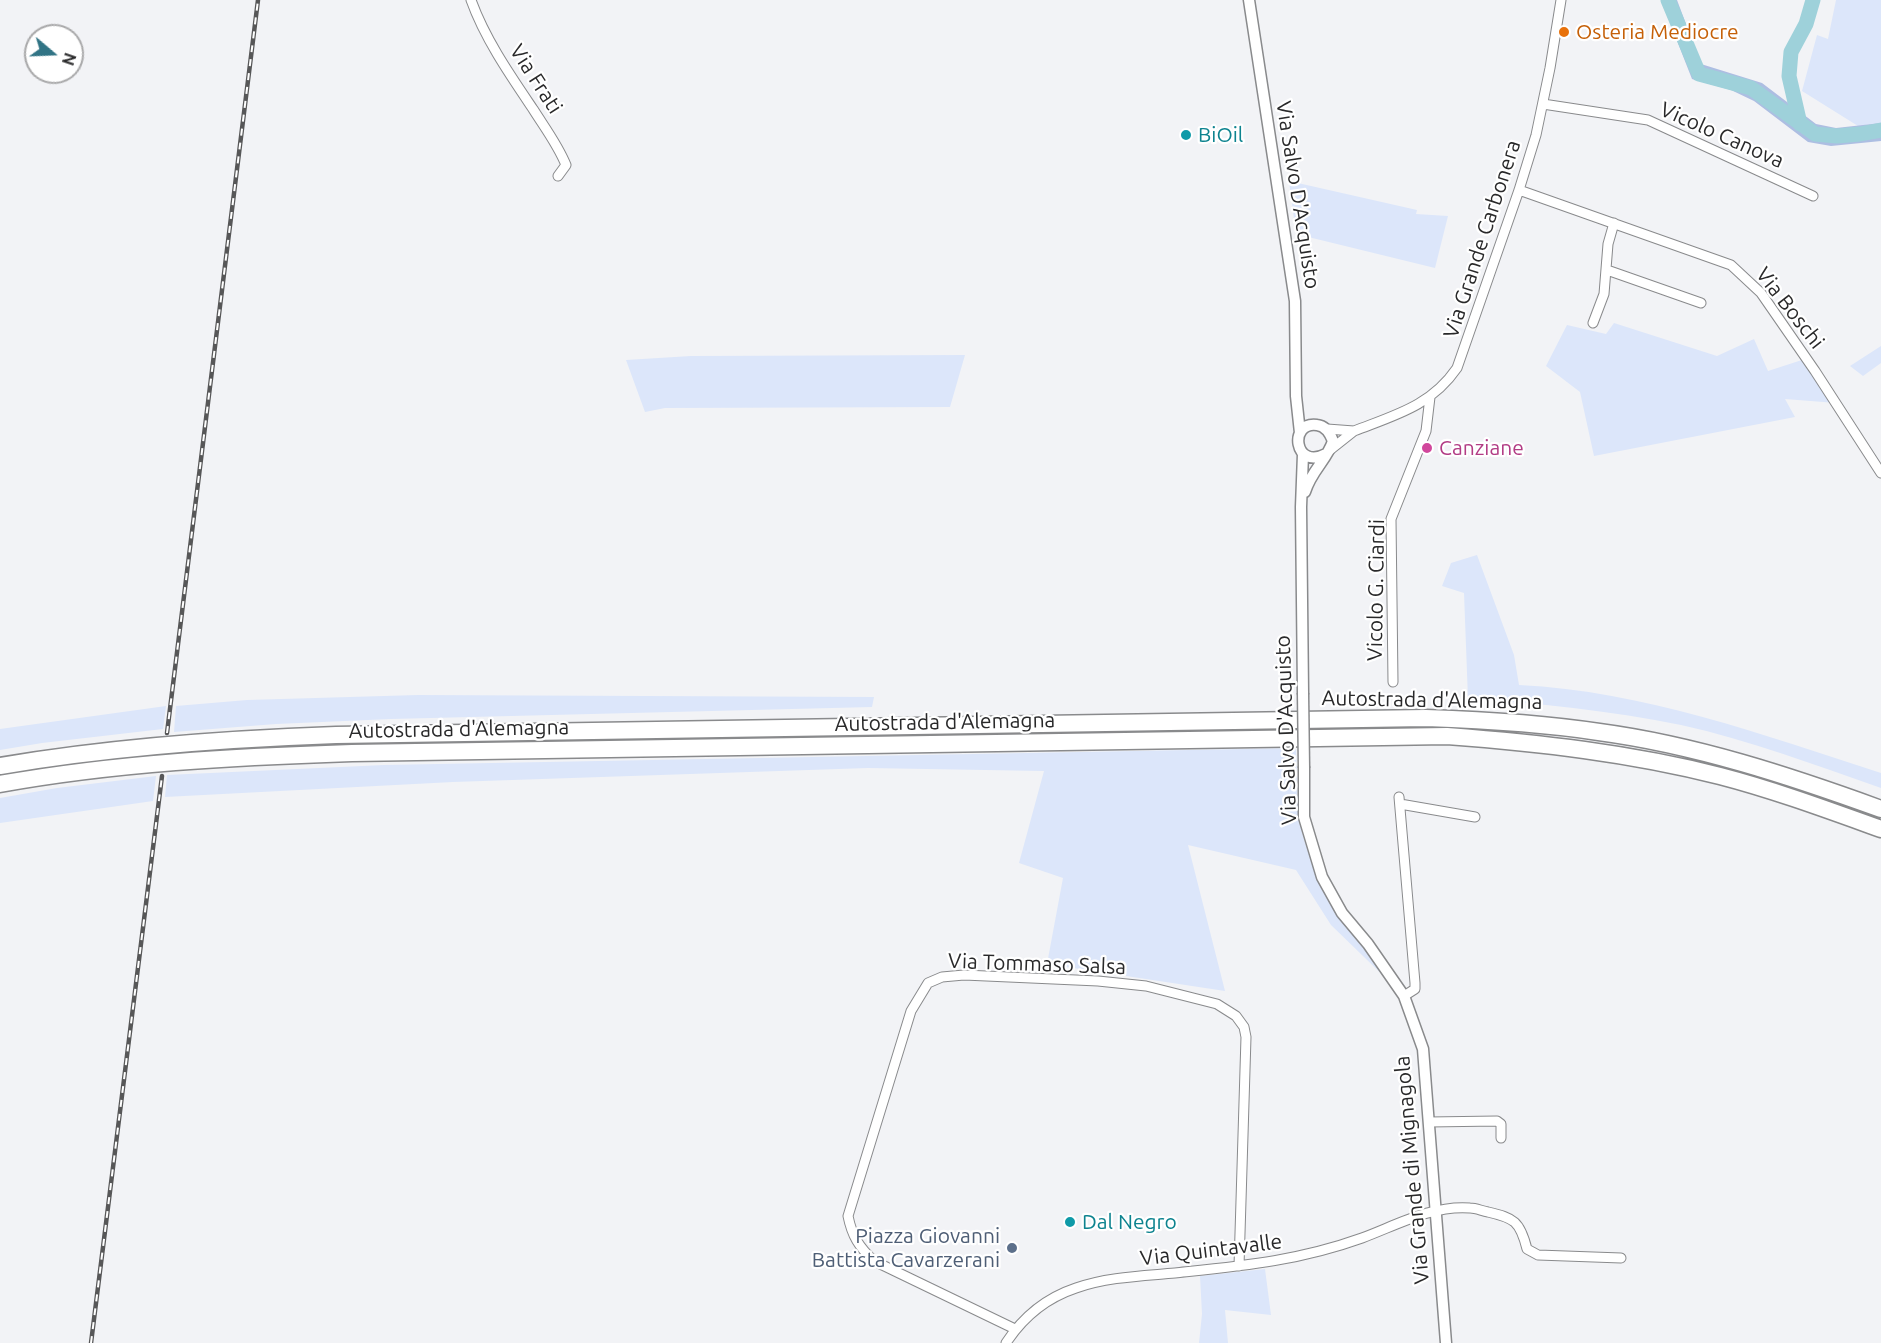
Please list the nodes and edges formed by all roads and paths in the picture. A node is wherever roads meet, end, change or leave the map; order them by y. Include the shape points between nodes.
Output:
1 (471, 0) edge
2 (1249, 0) edge
3 (1561, 0) edge
4 (1543, 104) junction
5 (558, 176) dead end
6 (1519, 190) junction
7 (1813, 196) dead end
8 (1614, 223) junction
9 (1607, 270) junction
10 (1701, 303) dead end
11 (1593, 323) dead end
12 (1296, 396) junction
13 (1430, 397) junction
14 (1323, 427) junction
15 (1354, 431) junction
16 (1300, 433) junction
17 (1328, 452) junction
18 (1303, 454) junction
19 (1881, 472) edge
20 (1301, 507) junction
21 (1393, 682) dead end
22 (0, 766) edge
23 (0, 784) edge
24 (1881, 809) edge
25 (1475, 817) dead end
26 (1881, 829) edge
27 (1404, 996) junction
28 (1429, 1122) junction
29 (1501, 1138) dead end
30 (1434, 1211) junction
31 (1621, 1258) dead end
32 (1239, 1266) junction
33 (1015, 1329) junction
34 (1006, 1343) edge
35 (1446, 1343) edge

1 - 5 street, Via Frati via 478,20 510,75 560,149 566,165
2 - 12 street, Via Salvo D'Acquisto via 1295,301
3 - 4 street, Via Grande Carbonera
4 - 6 street, Via Grande Carbonera
4 - 7 street, Vicolo Canova via 1648,120
6 - 8 street, Via Boschi
6 - 13 street, Via Grande Carbonera via 1457,368
8 - 9 street
8 - 19 street, Via Boschi via 1731,265 1761,293
9 - 10 street
9 - 11 street via 1604,294
12 - 14 street via 1304,414
12 - 16 street, Via Salvo D'Acquisto
13 - 15 street, Via Grande Carbonera
13 - 21 street, Vicolo G. Ciardi via 1426,431 1391,519
14 - 15 street, Via Grande Carbonera
14 - 16 street via 1311,425
14 - 17 street via 1333,441
15 - 17 street, Via Grande Carbonera
16 - 18 street, Via Salvo D'Acquisto via 1298,446
17 - 18 street via 1319,458
17 - 20 street, Via Salvo D'Acquisto via 1310,478
18 - 20 street, Via Salvo D'Acquisto
20 - 27 street, Via Salvo D'Acquisto, bridge via 1304,817 1322,877 1342,913
22 - 24 highway, Autostrada d'Alemagna via 192,742 336,735 1426,718 1543,725 1641,739 1756,767
23 - 26 highway, Autostrada d'Alemagna via 210,759 330,754 1448,736 1575,747 1673,765 1787,796
25 - 27 street via 1400,801 1415,983 1414,989
27 - 28 street, Via Grande di Mignagola via 1423,1049
28 - 29 street via 1497,1121
28 - 30 street, Via Grande di Mignagola
30 - 31 street, Via Quintavalle via 1471,1208 1506,1216 1516,1222 1527,1249 1538,1255
30 - 32 street, Via Quintavalle via 1328,1250
30 - 35 street, Via Grande di Mignagola
32 - 33 street, Via Quintavalle via 1100,1281 1075,1288 1052,1298
32 - 33 street, Via Tommaso Salsa via 1246,1037 1236,1016 1217,1004 1146,986 993,976 942,977 928,983 912,1011 848,1216 861,1249 874,1261
33 - 34 street, Via Quintavalle

